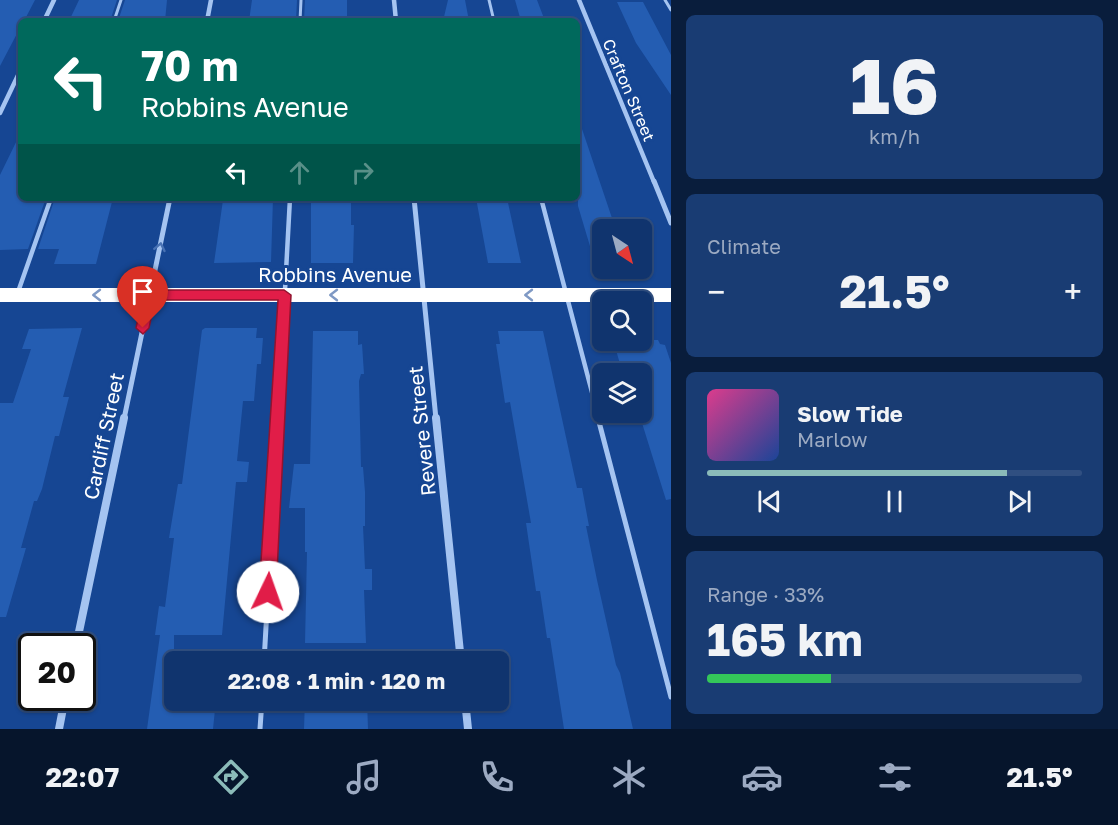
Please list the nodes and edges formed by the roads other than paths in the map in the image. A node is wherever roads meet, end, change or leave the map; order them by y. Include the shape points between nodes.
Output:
1 (54, 0) edge
2 (121, 0) edge
3 (211, 0) edge
4 (301, 0) edge
5 (394, 0) edge
6 (489, 0) edge
7 (579, 0) edge
8 (665, 0) edge
9 (671, 10) edge
10 (45, 18) edge
11 (115, 18) edge
12 (208, 18) edge
13 (300, 18) edge
14 (396, 18) edge
15 (493, 18) edge
16 (18, 75) edge
17 (0, 113) edge
18 (50, 201) edge
19 (169, 201) edge
20 (290, 201) edge
21 (414, 201) edge
22 (542, 201) edge
23 (671, 223) edge
24 (8, 295) edge
25 (150, 295) junction
26 (284, 295) junction
27 (424, 295) junction
28 (566, 295) junction
29 (671, 295) edge
30 (79, 633) edge
31 (265, 651) edge
32 (460, 651) edge
33 (671, 697) edge
34 (62, 711) edge
35 (261, 711) edge
36 (466, 711) edge
37 (59, 729) edge
38 (260, 729) edge
39 (468, 729) edge

1 - 10 street
2 - 11 lane
3 - 12 street
4 - 13 lane
5 - 14 street
6 - 15 lane
7 - 23 street, Crafton Street
8 - 9 lane
16 - 17 street
18 - 24 lane
25 -> 19 street, Cardiff Street
20 - 26 lane
21 - 27 street, Revere Street
22 - 28 lane
25 -> 24 highway, Robbins Avenue
25 - 26 highway, Robbins Avenue
25 - 30 street, Cardiff Street
27 -> 26 highway, Robbins Avenue
26 - 31 lane
28 -> 27 highway, Robbins Avenue
27 - 32 street, Revere Street
28 - 29 highway, Robbins Avenue
28 - 33 lane
34 - 37 street
35 - 38 lane
36 - 39 street

